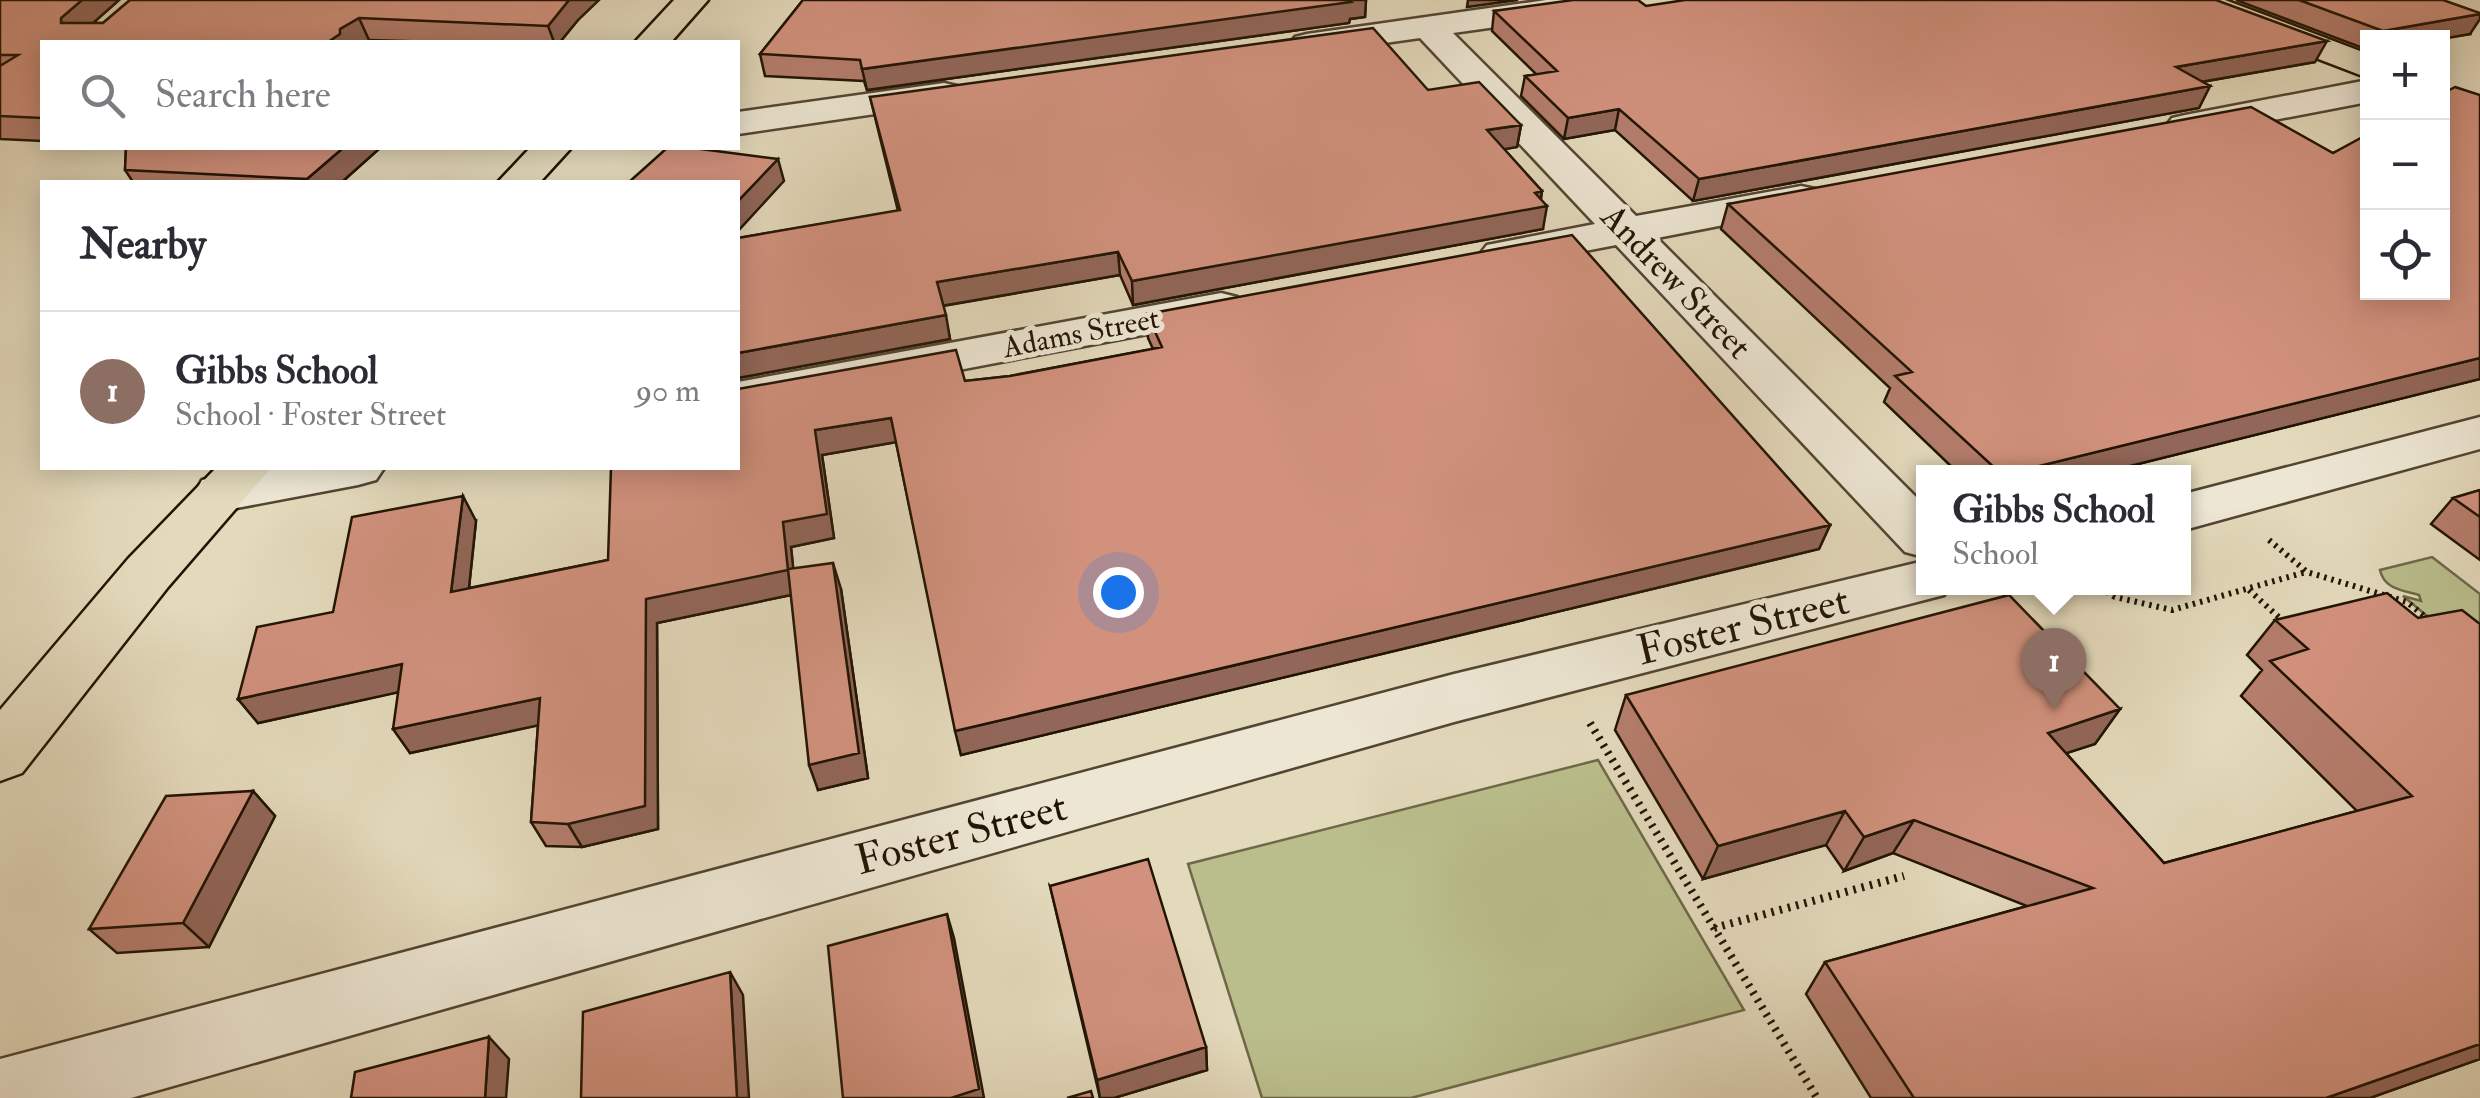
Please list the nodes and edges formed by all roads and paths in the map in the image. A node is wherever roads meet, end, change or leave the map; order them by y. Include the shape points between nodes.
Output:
1 (692, 0) edge
2 (1616, 0) edge
3 (2194, 0) edge
4 (1428, 27) junction
5 (654, 40) edge
6 (1272, 48) edge
7 (2360, 64) edge
8 (980, 89) edge
9 (2360, 93) edge
10 (740, 123) edge
11 (2152, 132) edge
12 (552, 150) edge
13 (520, 180) edge
14 (1840, 191) edge
15 (1626, 231) junction
16 (1472, 260) edge
17 (1259, 300) edge
18 (740, 397) edge
19 (2480, 433) edge
20 (337, 470) edge
21 (233, 480) edge
22 (2191, 510) edge
23 (1916, 530) edge
24 (2266, 538) dead end
25 (2307, 572) junction
26 (1916, 583) edge
27 (2248, 589) junction
28 (2112, 595) edge
29 (2436, 626) edge
30 (2290, 628) edge
31 (1586, 716) dead end
32 (0, 754) edge
33 (1904, 876) dead end
34 (1714, 928) junction
35 (0, 1097) edge
36 (1817, 1098) edge

1 - 5 main road
2 - 4 street
3 - 7 main road
4 - 6 street
4 - 15 street, Andrew Street
8 - 10 street
9 - 11 street
12 - 13 main road
14 - 15 street
15 - 16 street
15 - 23 street, Andrew Street
17 - 18 street, Adams Street
19 - 22 street
20 - 21 street
21 - 32 main road
24 - 25 path
25 - 27 path
25 - 29 path via 2406,602
26 - 35 street, Foster Street via 1454,698
27 - 28 path via 2172,610
27 - 30 path
31 - 34 path
33 - 34 path
34 - 36 path

